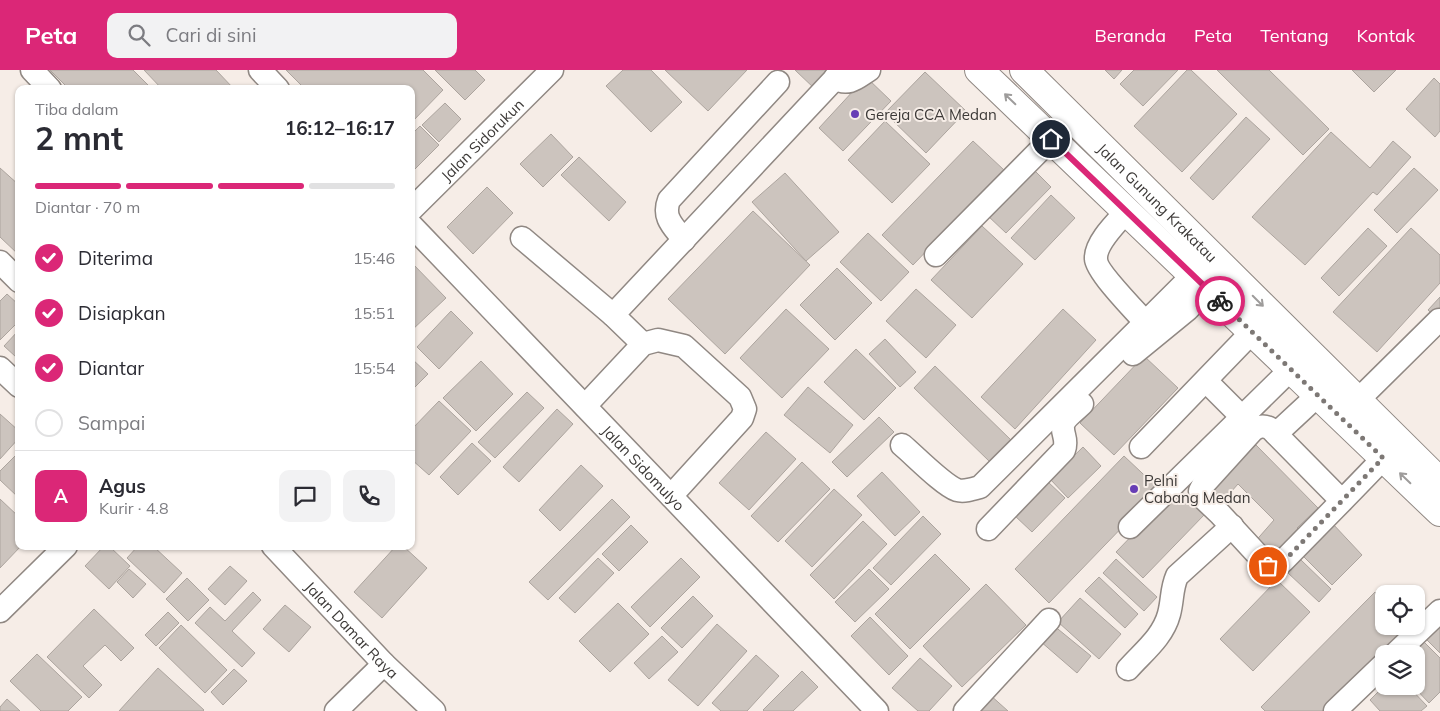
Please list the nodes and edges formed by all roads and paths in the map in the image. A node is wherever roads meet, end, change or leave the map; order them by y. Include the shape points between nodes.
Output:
1 (32, 70) edge
2 (260, 70) edge
3 (552, 70) edge
4 (869, 70) edge
5 (979, 70) edge
6 (1024, 70) edge
7 (839, 74) edge
8 (778, 82) dead end
9 (46, 85) edge
10 (274, 85) edge
11 (1051, 139) junction
12 (415, 206) edge
13 (1127, 211) junction
14 (415, 229) edge
15 (522, 238) dead end
16 (684, 240) junction
17 (936, 255) dead end
18 (0, 262) edge
19 (15, 277) edge
20 (1200, 282) junction
21 (613, 316) junction
22 (1439, 320) edge
23 (1146, 323) junction
24 (1252, 332) junction
25 (643, 344) junction
26 (0, 368) edge
27 (1291, 369) junction
28 (1206, 381) junction
29 (15, 382) edge
30 (1318, 394) junction
31 (1358, 400) junction
32 (585, 406) junction
33 (1242, 417) junction
34 (1276, 434) junction
35 (902, 445) dead end
36 (1141, 447) dead end
37 (1391, 449) junction
38 (1440, 482) edge
39 (671, 496) junction
40 (1342, 501) junction
41 (1440, 512) edge
42 (1232, 526) junction
43 (1130, 527) dead end
44 (988, 530) dead end
45 (62, 550) edge
46 (276, 550) edge
47 (1440, 610) edge
48 (0, 611) edge
49 (1049, 620) dead end
50 (1404, 645) edge
51 (384, 664) junction
52 (1128, 669) dead end
53 (1375, 673) edge
54 (336, 711) edge
55 (434, 711) edge
56 (877, 711) edge
57 (965, 711) edge
58 (1335, 711) edge

1 - 9 street
2 - 10 street
3 - 12 street, Jalan Sidorukun
4 - 7 street via 844,83
11 -> 5 main road, Jalan Gunung Krakatau
6 -> 31 main road, Jalan Gunung Krakatau
7 - 16 street
8 - 16 street via 669,200 667,218
11 - 13 main road, Jalan Gunung Krakatau
11 - 17 street
13 - 20 main road, Jalan Gunung Krakatau
13 - 23 street via 1105,237 1095,261
14 - 32 street, Jalan Sidomulyo
15 - 21 street
16 - 21 street
18 - 19 street
20 - 23 street
20 - 24 main road, Jalan Gunung Krakatau
20 - 44 street via 1188,309 1148,341 1066,420 1064,450
21 - 25 street
22 - 31 street
23 - 35 street via 980,487 957,490
24 - 27 main road, Jalan Gunung Krakatau
24 - 28 street
25 - 32 street
25 - 39 street via 658,340 684,346 740,397 745,408 742,418
26 - 29 street
27 - 30 main road, Jalan Gunung Krakatau
27 - 33 street
28 - 33 street
28 - 36 street
30 - 34 street
30 - 37 main road, Jalan Gunung Krakatau
31 - 37 main road, Jalan Gunung Krakatau
32 - 39 street, Jalan Sidomulyo
33 - 43 street
34 - 40 street
34 - 42 street via 1264,426 1255,428 1200,491 1200,496
37 - 38 main road, Jalan Gunung Krakatau
37 - 40 street
41 -> 37 main road, Jalan Gunung Krakatau
39 - 56 street, Jalan Sidomulyo
40 - 42 street via 1276,567 1268,566
42 - 52 street via 1178,576 1172,587 1169,614 1161,633
45 - 48 street
46 - 51 street, Jalan Damar Raya
47 - 50 street
49 - 57 street
51 - 54 street
51 - 55 street, Jalan Damar Raya
53 - 58 street

